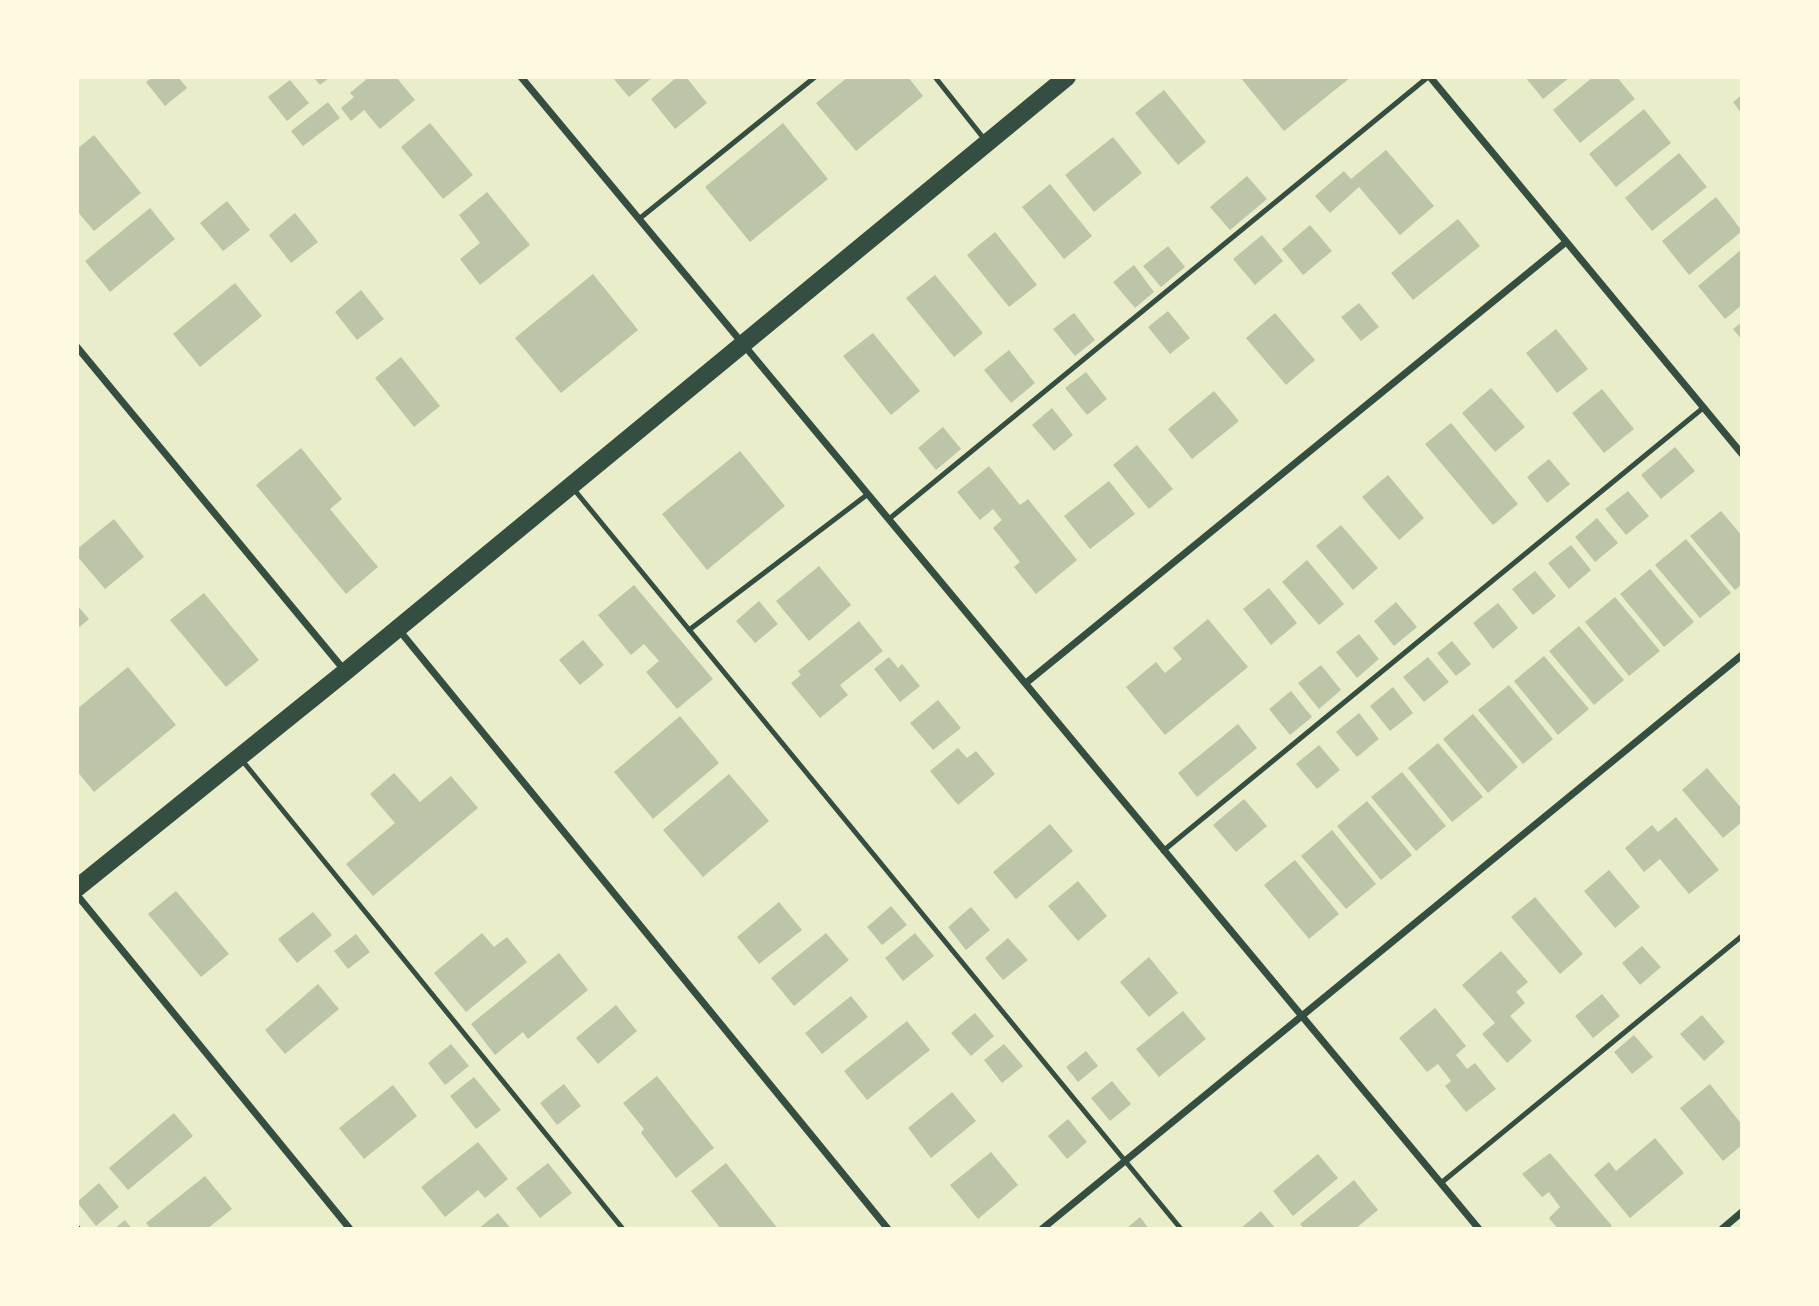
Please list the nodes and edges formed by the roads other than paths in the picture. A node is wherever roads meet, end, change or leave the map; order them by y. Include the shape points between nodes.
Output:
1 (521, 77) edge
2 (815, 77) edge
3 (935, 77) edge
4 (1051, 77) edge
5 (1060, 77) edge
6 (1067, 77) edge
7 (1429, 77) edge
8 (1041, 98) junction
9 (988, 143) junction
10 (639, 219) junction
11 (1566, 242) junction
12 (743, 344) junction
13 (77, 347) edge
14 (1703, 408) junction
15 (1742, 454) edge
16 (571, 486) junction
17 (868, 494) junction
18 (889, 519) junction
19 (398, 629) junction
20 (689, 630) junction
21 (1742, 655) edge
22 (345, 672) junction
23 (1026, 683) junction
24 (239, 757) junction
25 (1163, 851) junction
26 (77, 888) edge
27 (77, 895) edge
28 (1742, 936) edge
29 (1301, 1018) junction
30 (1125, 1161) junction
31 (1441, 1183) junction
32 (1742, 1212) edge
33 (350, 1229) edge
34 (623, 1229) edge
35 (888, 1229) edge
36 (1042, 1229) edge
37 (1181, 1229) edge
38 (1479, 1229) edge
39 (1721, 1229) edge

1 - 10 street
2 - 10 lane
3 - 9 lane
4 - 8 lane
5 - 8 main road
6 - 8 main road
7 - 11 street
7 - 18 lane
8 - 9 main road
9 - 12 main road
10 - 12 street
11 - 14 street
11 - 23 street
12 - 16 main road
12 - 17 street
13 - 22 street
14 - 15 street
14 - 25 lane
16 - 19 main road
16 - 20 lane
17 - 18 street
17 - 20 lane
18 - 23 street
19 - 22 main road
19 - 35 street
20 - 30 lane
21 - 29 street
22 - 24 main road
23 - 25 street
24 - 26 main road
24 - 34 lane
25 - 29 street
27 - 33 street
28 - 31 lane
29 - 30 street
29 - 31 street
30 - 36 street
30 - 37 lane
31 - 38 street
32 - 39 street

